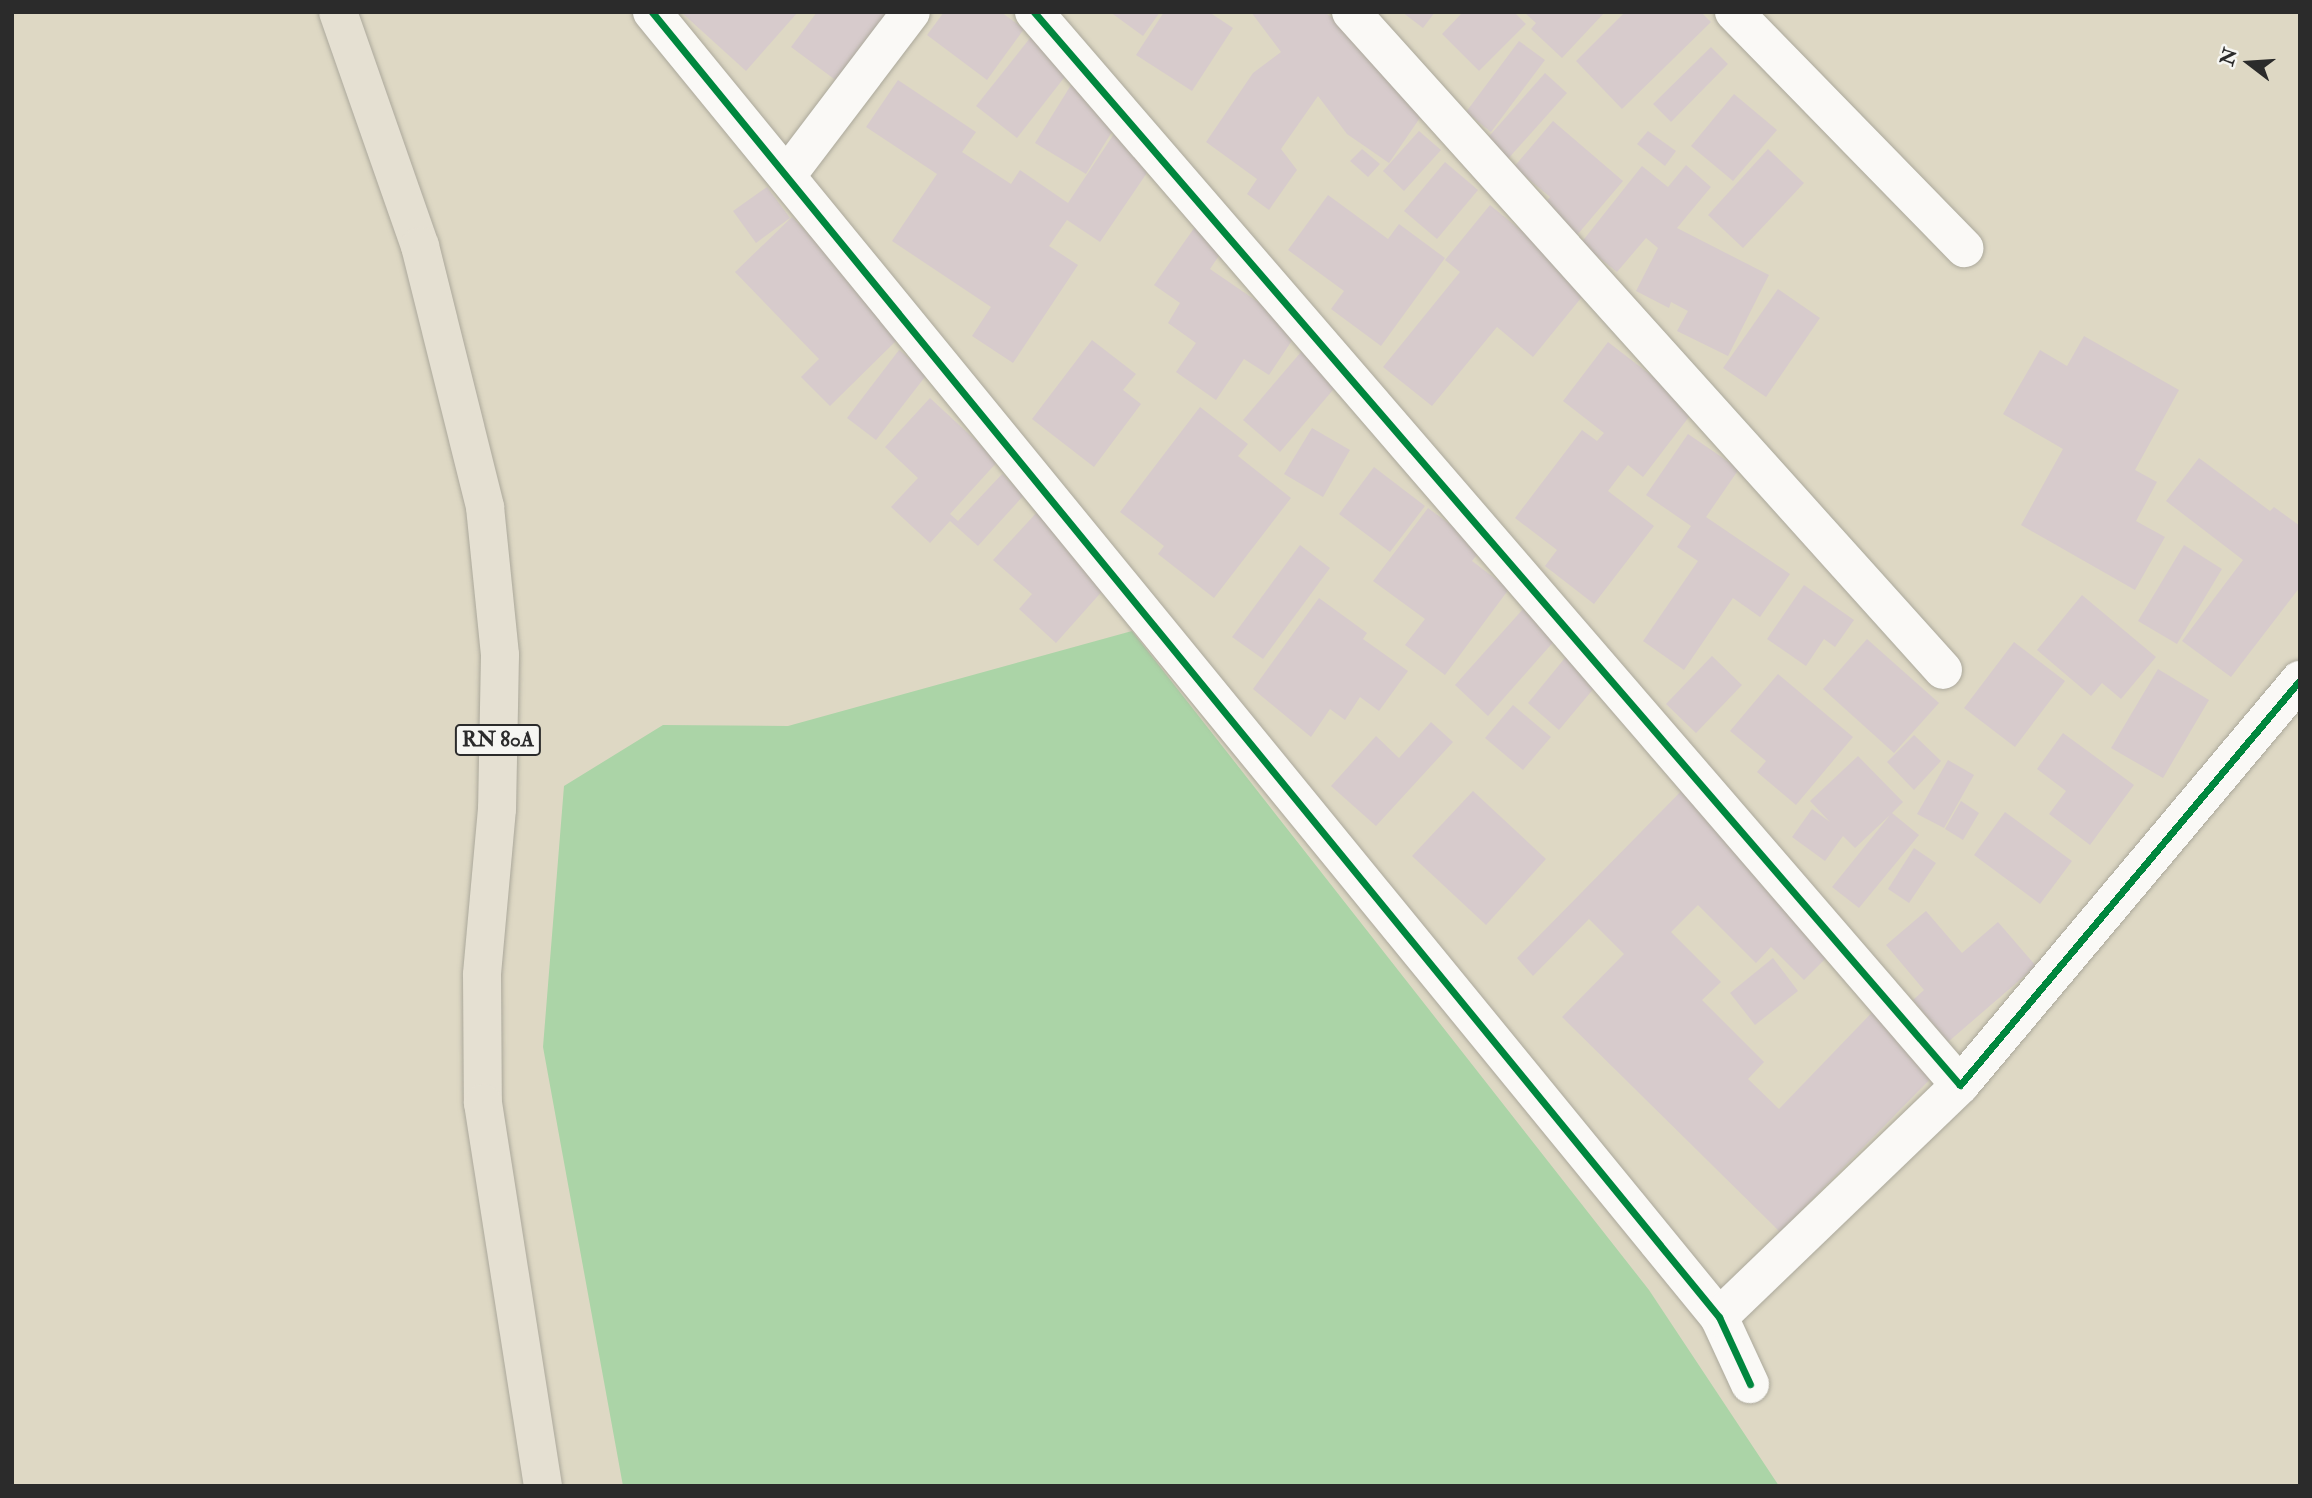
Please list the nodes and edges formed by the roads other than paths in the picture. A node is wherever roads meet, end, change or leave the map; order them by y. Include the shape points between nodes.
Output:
1 (338, 12) edge
2 (652, 12) edge
3 (911, 12) edge
4 (1034, 12) edge
5 (1351, 12) edge
6 (1734, 12) edge
7 (788, 174) junction
8 (1964, 248) dead end
9 (1942, 670) dead end
10 (2300, 680) edge
11 (1960, 1085) junction
12 (1718, 1317) junction
13 (1750, 1384) dead end
14 (543, 1486) edge

1 - 14 main road, RN 80A via 419,246 485,508 500,655 497,809 482,975 482,1103
2 - 7 street
3 - 7 street
4 - 11 street
5 - 9 street
6 - 8 street
7 - 12 street
10 - 11 street
11 - 12 street
12 - 13 street

